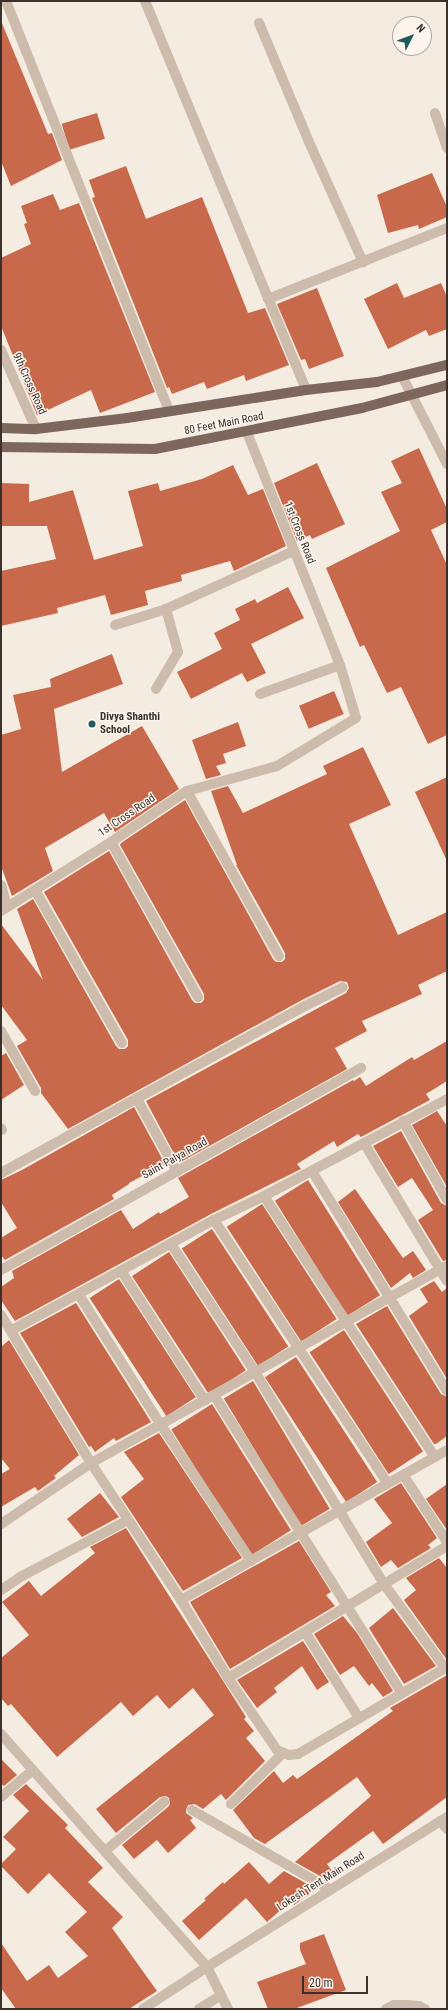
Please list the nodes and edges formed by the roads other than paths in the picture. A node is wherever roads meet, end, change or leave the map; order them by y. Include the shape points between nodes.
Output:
1 (6, 1) edge
2 (145, 1) edge
3 (259, 23) dead end
4 (435, 112) dead end
5 (447, 148) edge
6 (447, 228) edge
7 (363, 262) junction
8 (268, 300) junction
9 (1, 350) edge
10 (447, 365) edge
11 (402, 376) junction
12 (447, 385) edge
13 (306, 390) junction
14 (410, 394) junction
15 (169, 410) junction
16 (1, 428) edge
17 (36, 429) junction
18 (246, 432) junction
19 (1, 447) edge
20 (447, 464) edge
21 (293, 551) junction
22 (166, 609) junction
23 (115, 625) dead end
24 (340, 665) junction
25 (156, 689) dead end
26 (260, 694) dead end
27 (187, 791) junction
28 (111, 842) junction
29 (1, 885) edge
30 (35, 890) junction
31 (4, 908) edge
32 (279, 956) dead end
33 (343, 987) dead end
34 (198, 996) dead end
35 (1, 1030) edge
36 (122, 1043) dead end
37 (361, 1068) dead end
38 (36, 1091) dead end
39 (137, 1099) junction
40 (446, 1101) edge
41 (403, 1121) junction
42 (364, 1143) junction
43 (312, 1171) junction
44 (176, 1172) junction
45 (1, 1173) edge
46 (264, 1196) junction
47 (447, 1200) edge
48 (214, 1220) junction
49 (171, 1244) junction
50 (444, 1268) edge
51 (1, 1270) edge
52 (122, 1272) junction
53 (447, 1281) edge
54 (79, 1295) junction
55 (389, 1298) junction
56 (2, 1320) edge
57 (346, 1322) junction
58 (12, 1330) junction
59 (299, 1347) junction
60 (255, 1372) junction
61 (447, 1392) edge
62 (209, 1398) junction
63 (160, 1425) junction
64 (447, 1450) edge
65 (435, 1457) junction
66 (91, 1463) junction
67 (404, 1476) junction
68 (388, 1484) junction
69 (341, 1511) junction
70 (128, 1520) junction
71 (1, 1524) edge
72 (301, 1533) junction
73 (447, 1542) edge
74 (447, 1546) edge
75 (251, 1561) junction
76 (384, 1584) junction
77 (1, 1590) edge
78 (181, 1600) junction
79 (347, 1606) junction
80 (305, 1632) junction
81 (446, 1668) edge
82 (228, 1678) junction
83 (402, 1693) junction
84 (359, 1718) junction
85 (1, 1734) edge
86 (283, 1753) junction
87 (33, 1770) junction
88 (1, 1797) edge
89 (164, 1802) dead end
90 (231, 1804) dead end
91 (192, 1810) dead end
92 (444, 1819) edge
93 (447, 1829) edge
94 (105, 1851) junction
95 (331, 1890) junction
96 (207, 1967) junction
97 (221, 1995) junction
98 (143, 2009) edge
99 (199, 2009) edge
100 (228, 2009) edge
101 (386, 2009) edge
102 (425, 2009) edge

1 - 15 street
2 - 8 street
3 - 7 street
4 - 5 street
6 - 7 street
7 - 8 street
8 - 13 street
9 - 17 street, 9th Cross Road
10 - 11 main road, 80 Feet Main Road
11 - 13 main road, 80 Feet Main Road via 377,382
11 - 14 street
12 - 14 main road, 80 Feet Main Road
13 - 15 main road, 80 Feet Main Road
14 - 18 main road, 80 Feet Main Road via 362,408
14 - 20 street
15 - 17 main road, 80 Feet Main Road
16 - 17 main road, 80 Feet Main Road
18 - 19 main road, 80 Feet Main Road via 155,449
18 - 21 street, 1st Cross Road
21 - 22 street
21 - 24 street, 1st Cross Road
22 - 23 street
22 - 25 street via 178,652
24 - 26 street
24 - 27 street, 1st Cross Road via 356,718 277,766
27 - 28 street, 1st Cross Road
27 - 32 street
28 - 30 street, 1st Cross Road
28 - 34 street
29 - 31 street
30 - 31 street, 1st Cross Road
30 - 36 street
33 - 39 street
35 - 38 street
37 - 44 street, Saint Palya Road
39 - 44 street
39 - 45 street
40 - 41 street
41 - 42 street
41 - 47 street
42 - 43 street
42 - 50 street
43 - 46 street
43 - 55 street
44 - 51 street, Saint Palya Road
46 - 48 street
46 - 57 street
48 - 49 street
48 - 59 street
49 - 52 street
49 - 60 street
50 - 53 street
50 - 55 street
52 - 54 street
52 - 62 street
54 - 58 street
54 - 63 street
55 - 57 street
55 - 61 street
56 - 58 street
57 - 59 street
57 - 65 street
58 - 66 street
59 - 60 street
59 - 68 street
60 - 62 street
60 - 69 street
62 - 63 street
62 - 72 street
63 - 66 street
63 - 75 street
64 - 65 street
65 - 67 street
66 - 70 street
66 - 71 street
67 - 68 street
67 - 73 street
68 - 69 street
69 - 72 street
69 - 76 street
70 - 77 street via 22,1576
70 - 78 street
72 - 75 street
72 - 79 street
74 - 76 street
75 - 78 street
76 - 79 street
76 - 81 street
78 - 82 street
79 - 80 street
79 - 83 street
80 - 82 street
80 - 84 street
81 - 83 street
82 - 86 street via 274,1746
83 - 84 street
84 - 86 street via 298,1754
85 - 87 street
86 - 90 street
87 - 88 street
87 - 94 street
89 - 94 street
91 - 95 street
92 - 93 street
92 - 95 street, Lokesh Tent Main Road
94 - 96 street
95 - 96 street, Lokesh Tent Main Road
96 - 97 street
96 - 98 street, Lokesh Tent Main Road
97 - 99 street
97 - 100 street
101 - 102 street via 406,2004

